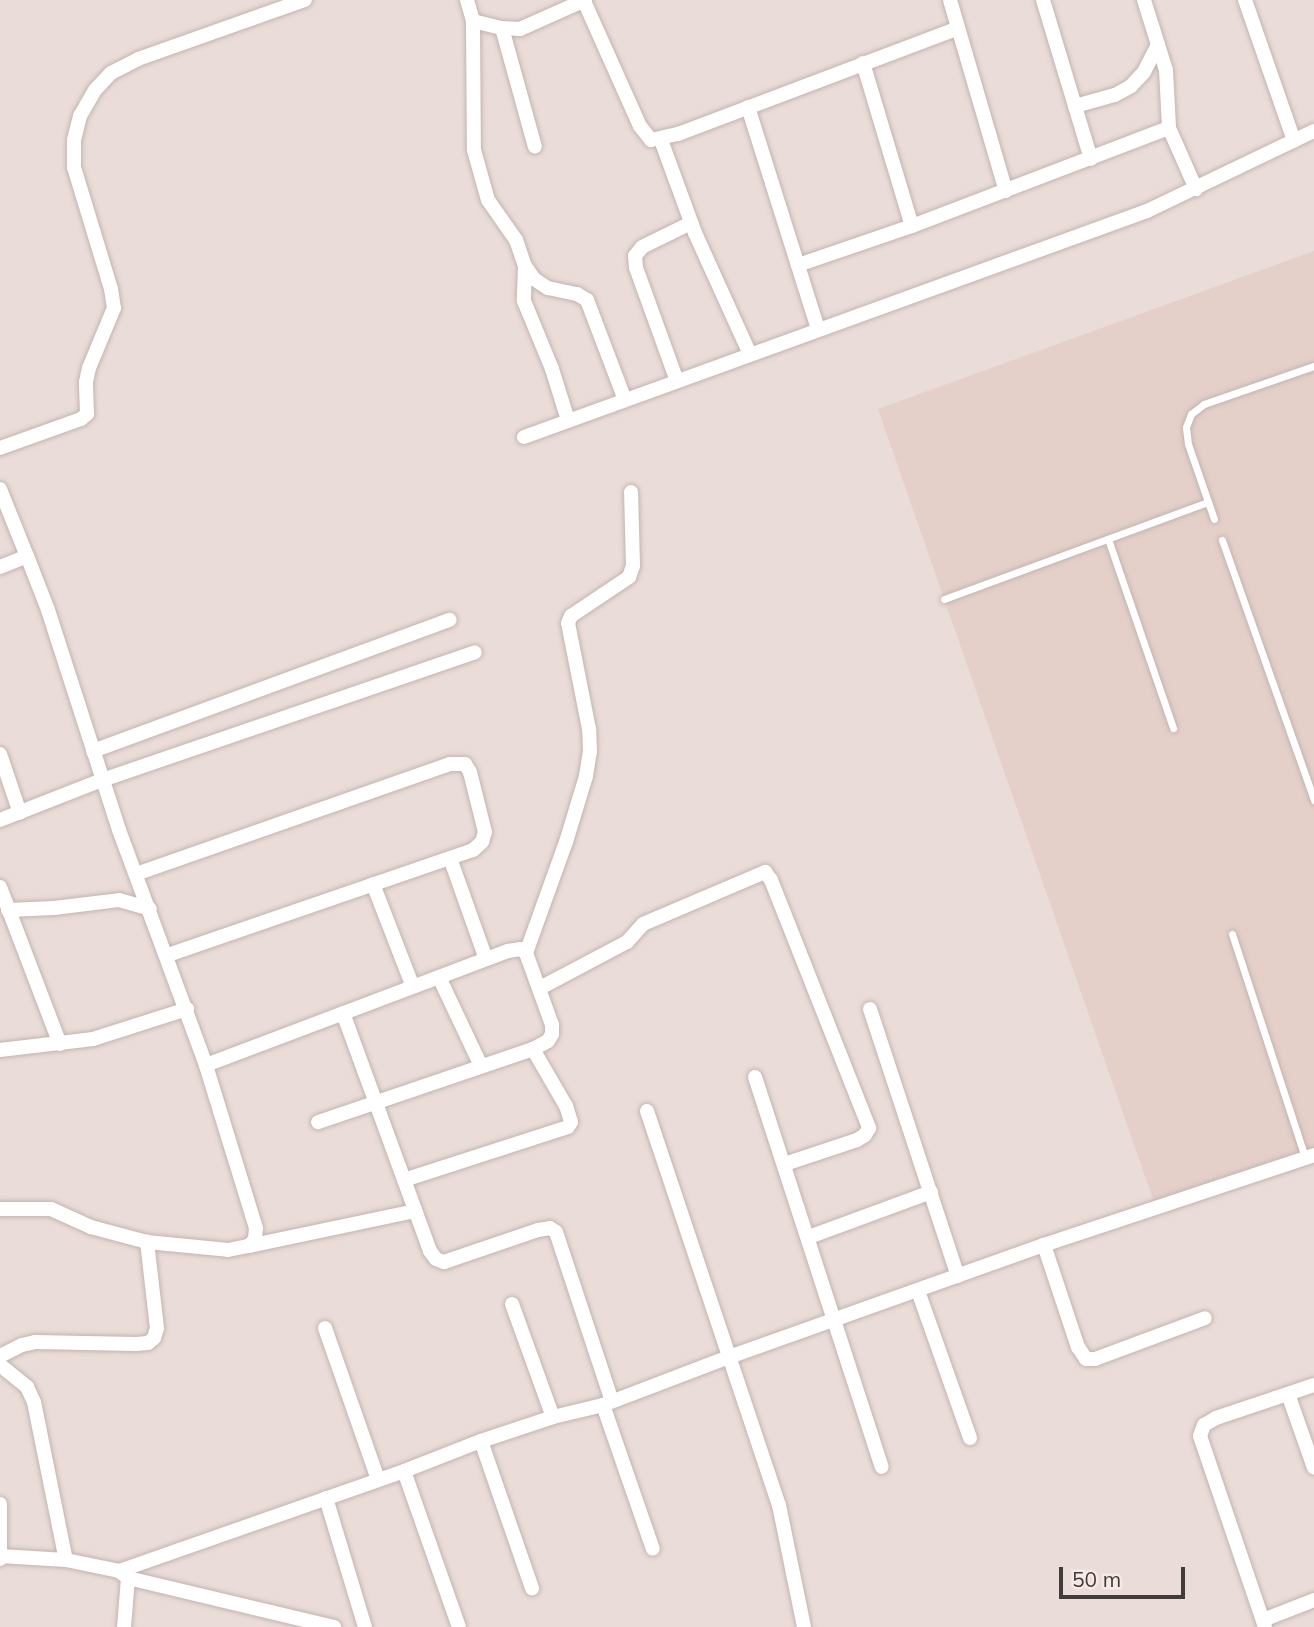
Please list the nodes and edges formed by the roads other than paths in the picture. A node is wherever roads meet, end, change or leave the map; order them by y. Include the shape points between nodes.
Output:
1 (305, 0) edge
2 (467, 0) edge
3 (950, 0) edge
4 (1043, 0) edge
5 (1144, 0) edge
6 (1245, 0) edge
7 (579, 2) edge
8 (473, 21) junction
9 (958, 28) junction
10 (502, 29) junction
11 (1158, 44) junction
12 (863, 63) junction
13 (748, 107) junction
14 (1075, 107) junction
15 (1169, 128) junction
16 (1314, 131) edge
17 (661, 140) junction
18 (1294, 141) junction
19 (535, 147) dead end
20 (1091, 159) junction
21 (1196, 189) junction
22 (1006, 191) junction
23 (691, 223) junction
24 (912, 226) junction
25 (798, 265) junction
26 (525, 266) junction
27 (818, 329) junction
28 (750, 354) junction
29 (1314, 366) edge
30 (677, 381) junction
31 (625, 400) junction
32 (568, 421) junction
33 (524, 437) dead end
34 (0, 448) edge
35 (0, 489) edge
36 (631, 492) dead end
37 (1208, 502) junction
38 (1214, 519) dead end
39 (1108, 539) junction
40 (1222, 540) dead end
41 (27, 556) junction
42 (0, 566) edge
43 (944, 599) dead end
44 (450, 621) dead end
45 (475, 652) dead end
46 (1173, 728) dead end
47 (93, 751) junction
48 (0, 754) edge
49 (102, 780) junction
50 (1314, 800) edge
51 (20, 813) junction
52 (0, 820) edge
53 (450, 858) junction
54 (136, 874) junction
55 (373, 884) junction
56 (0, 887) edge
57 (150, 909) junction
58 (8, 910) junction
59 (1232, 934) dead end
60 (526, 953) junction
61 (167, 955) junction
62 (486, 959) junction
63 (439, 977) junction
64 (413, 987) junction
65 (540, 988) junction
66 (187, 1009) junction
67 (870, 1009) dead end
68 (344, 1013) junction
69 (60, 1044) junction
70 (533, 1049) junction
71 (0, 1050) edge
72 (206, 1065) junction
73 (481, 1066) junction
74 (755, 1077) dead end
75 (376, 1102) junction
76 (646, 1111) dead end
77 (318, 1122) dead end
78 (1310, 1156) edge
79 (785, 1164) junction
80 (404, 1180) junction
81 (931, 1192) junction
82 (0, 1209) edge
83 (415, 1212) junction
84 (809, 1237) junction
85 (147, 1242) junction
86 (1044, 1245) junction
87 (249, 1246) junction
88 (958, 1276) junction
89 (918, 1291) junction
90 (512, 1304) dead end
91 (1205, 1318) dead end
92 (836, 1321) junction
93 (325, 1328) dead end
94 (0, 1356) edge
95 (729, 1357) junction
96 (0, 1365) edge
97 (1314, 1385) edge
98 (1288, 1394) junction
99 (607, 1403) junction
100 (553, 1417) junction
101 (970, 1438) dead end
102 (481, 1441) junction
103 (882, 1467) dead end
104 (1314, 1468) edge
105 (404, 1471) junction
106 (378, 1479) junction
107 (326, 1498) junction
108 (0, 1504) edge
109 (653, 1549) dead end
110 (0, 1557) edge
111 (66, 1560) junction
112 (124, 1575) junction
113 (532, 1588) dead end
114 (1314, 1600) edge
115 (1264, 1624) edge
116 (124, 1627) edge
117 (334, 1627) edge
118 (365, 1627) edge
119 (458, 1627) edge
120 (804, 1627) edge

1 - 34 street via 138,59 111,73 95,90 80,116 74,167 114,308 89,369 87,414
2 - 8 street
3 - 9 street
4 - 14 street
5 - 11 street
6 - 18 street
7 - 10 street via 520,29
7 - 17 street via 644,134
8 - 10 street
8 - 26 street via 478,173 488,200 516,240
9 - 12 street
9 - 22 street
10 - 19 street
11 - 14 street via 1144,72 1130,86
11 - 15 street via 1169,84
12 - 13 street
12 - 24 street
13 - 17 street
13 - 25 street
14 - 20 street
15 - 20 street
15 - 21 street
16 - 18 street
17 - 23 street
18 - 21 street
20 - 22 street
21 - 27 street via 1113,224
22 - 24 street
23 - 28 street
23 - 30 street via 642,247 635,256
24 - 25 street
25 - 27 street
26 - 31 street via 548,288 587,300
26 - 32 street via 524,301
27 - 28 street
28 - 30 street
29 - 37 lane via 1204,404 1191,414 1186,427 1188,444
30 - 31 street
31 - 32 street
32 - 33 street
35 - 41 street
36 - 60 street via 633,566 629,577 571,616 568,623 590,752 566,842
37 - 38 lane
37 - 39 lane
39 - 43 lane
39 - 46 lane
40 - 50 lane
41 - 42 street
41 - 47 street
44 - 47 street
45 - 49 street
47 - 49 street
48 - 51 street
49 - 51 street
49 - 54 street
51 - 52 street
53 - 54 street via 473,850 485,832 470,772 458,763
53 - 55 street
53 - 62 street
54 - 57 street
55 - 61 street
55 - 64 street
56 - 58 street
57 - 58 street via 119,900
57 - 61 street
58 - 69 street
59 - 78 lane
60 - 62 street via 516,949
60 - 65 street
61 - 66 street
62 - 63 street
63 - 64 street
63 - 73 street
64 - 68 street
65 - 70 street via 552,1034
65 - 79 street via 627,942 643,924 765,872 869,1128 857,1140
66 - 69 street via 93,1039
66 - 72 street
67 - 81 street
68 - 72 street
68 - 75 street
69 - 71 street
70 - 73 street
70 - 80 street via 566,1106 568,1126
72 - 87 street via 256,1228
73 - 75 street
74 - 79 street
75 - 77 street
75 - 80 street
76 - 95 street
78 - 86 street
79 - 84 street
80 - 83 street
81 - 84 street
81 - 88 street
82 - 85 street via 51,1209 91,1227
83 - 87 street
83 - 99 street via 430,1251 444,1262 538,1230 556,1232
84 - 92 street
85 - 87 street via 228,1250
85 - 94 street via 157,1328 148,1343 35,1342
86 - 88 street
86 - 91 street via 1078,1348 1086,1359
88 - 89 street
89 - 92 street
89 - 101 street
90 - 100 street
92 - 95 street
92 - 103 street
93 - 106 street
95 - 99 street
95 - 120 street via 779,1505
96 - 111 street via 27,1387 34,1402
97 - 98 street
98 - 104 street
98 - 115 street via 1216,1418 1203,1425 1199,1436
99 - 100 street
99 - 109 street
100 - 102 street
102 - 105 street
102 - 113 street
105 - 106 street
105 - 119 street
106 - 107 street
107 - 112 street
107 - 118 street
108 - 110 street
110 - 111 street
111 - 112 street
112 - 116 street
112 - 117 street
114 - 115 street

